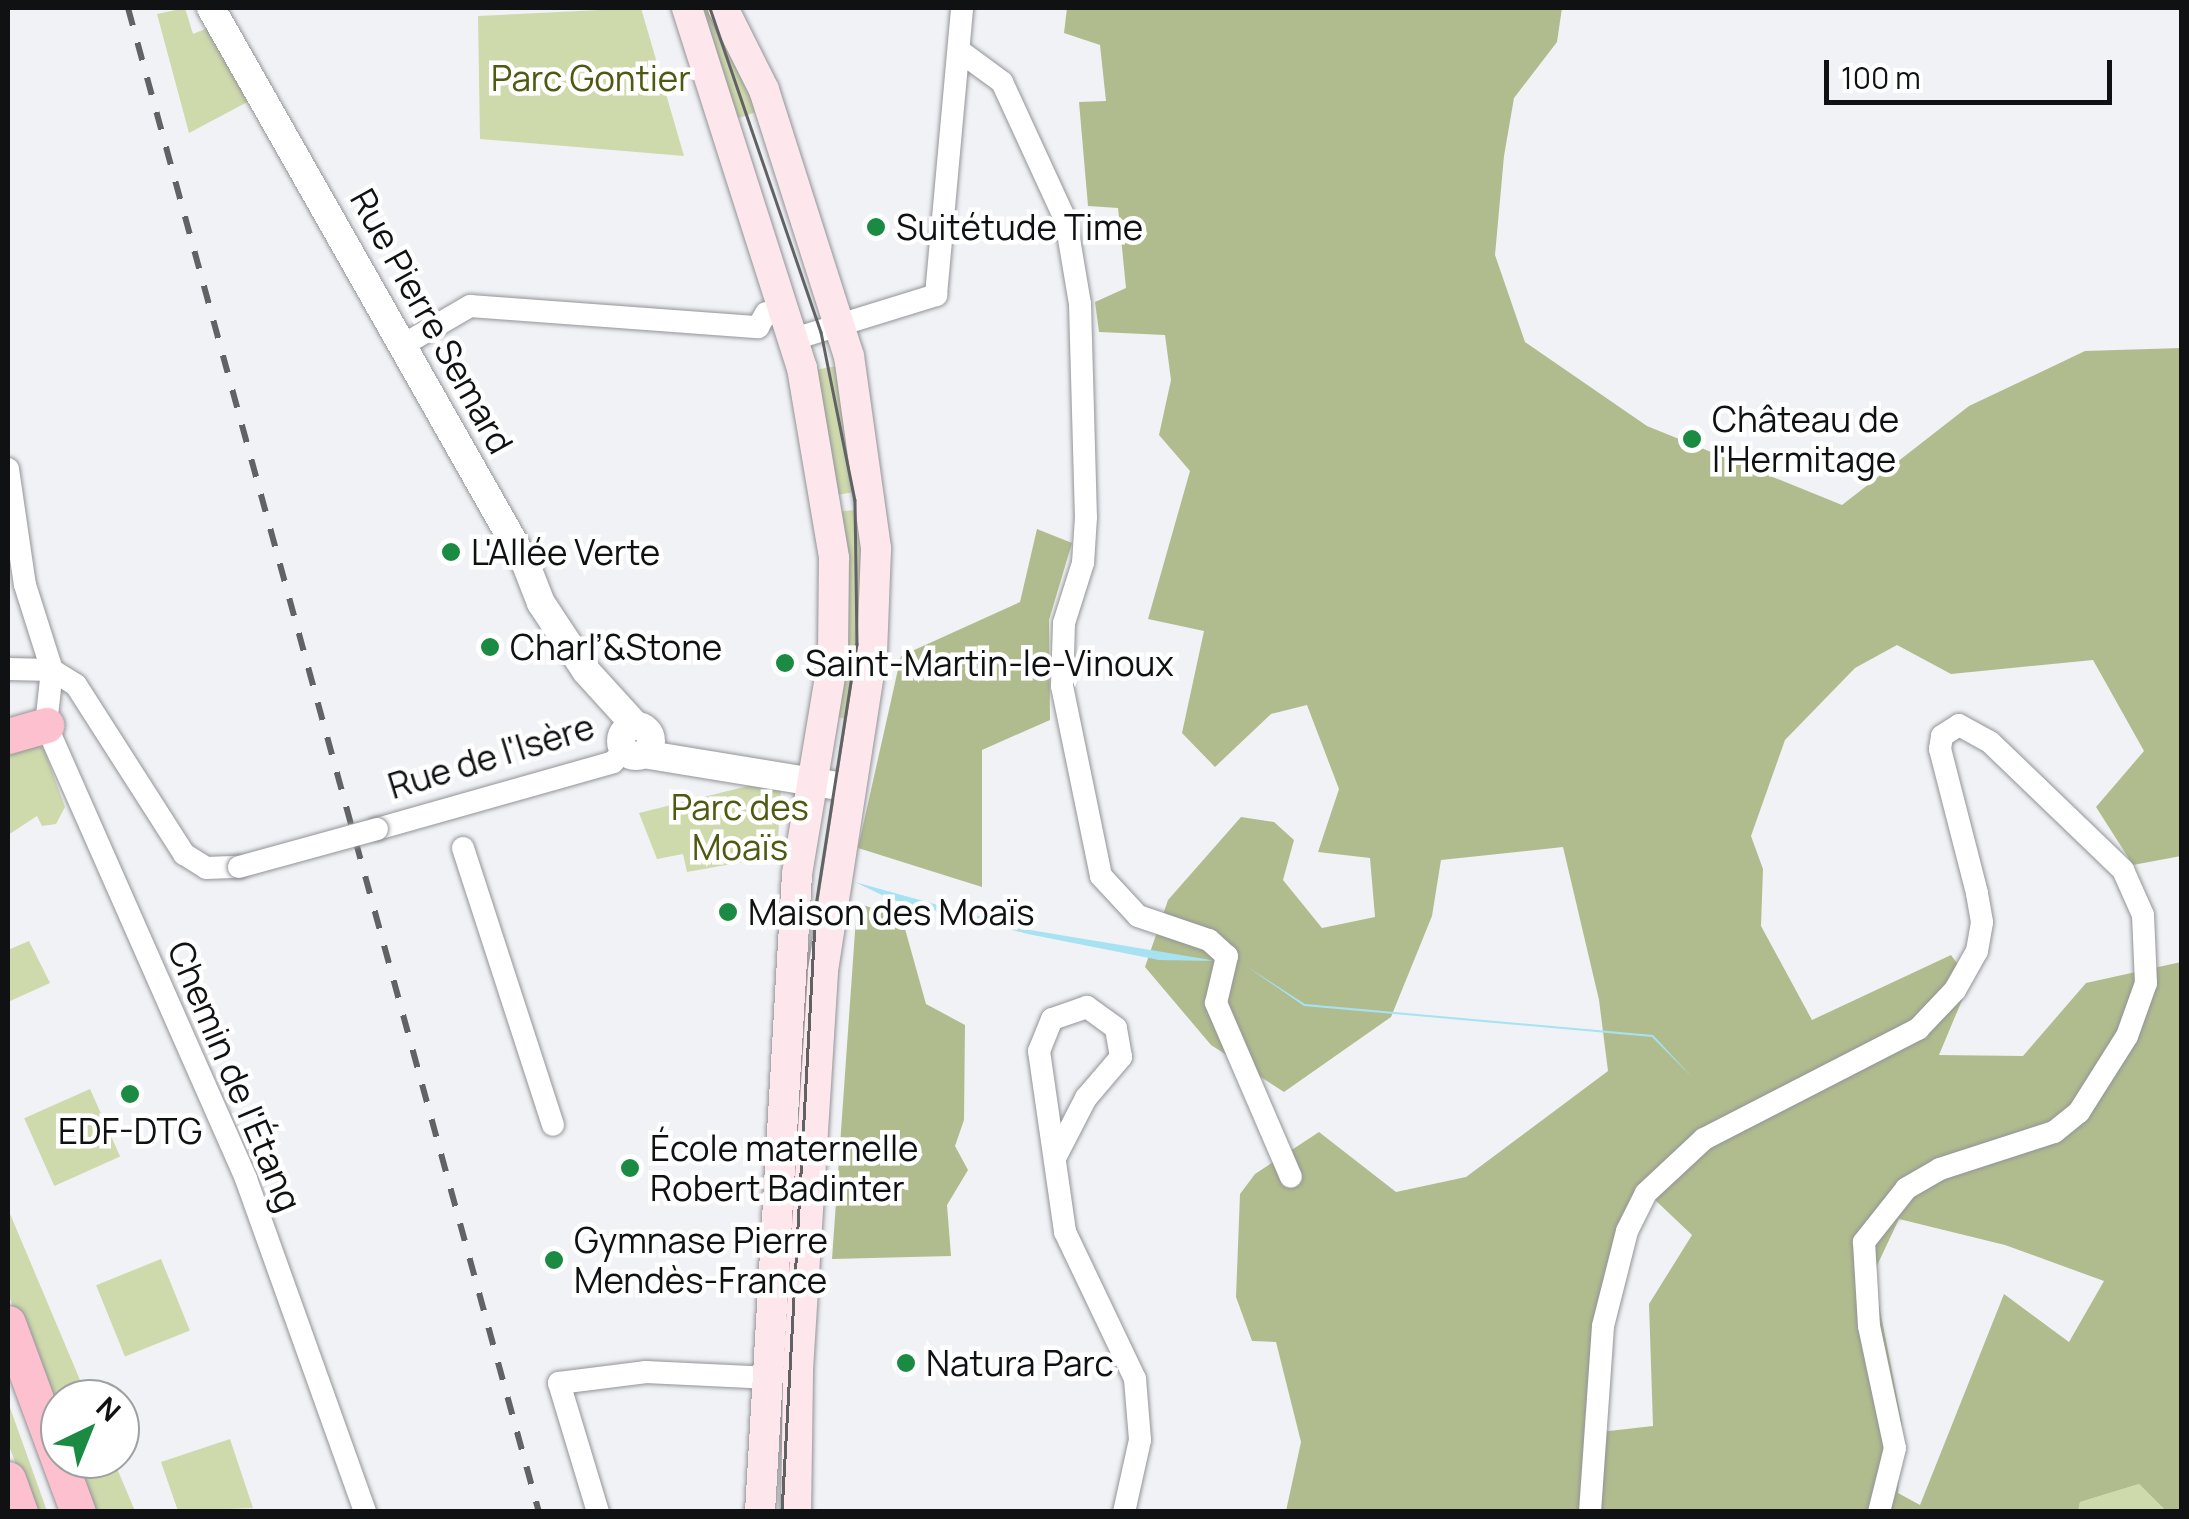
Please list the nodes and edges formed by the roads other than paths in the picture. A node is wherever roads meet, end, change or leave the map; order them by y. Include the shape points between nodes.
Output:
1 (211, 8) edge
2 (687, 8) edge
3 (723, 8) edge
4 (962, 8) edge
5 (961, 52) junction
6 (766, 313) dead end
7 (840, 326) junction
8 (794, 339) junction
9 (404, 345) junction
10 (8, 468) edge
11 (8, 668) edge
12 (52, 670) junction
13 (46, 726) junction
14 (8, 736) edge
15 (635, 740) junction
16 (813, 783) junction
17 (850, 788) junction
18 (463, 848) dead end
19 (553, 1125) dead end
20 (1055, 1158) junction
21 (1291, 1177) dead end
22 (8, 1323) edge
23 (8, 1351) edge
24 (771, 1378) junction
25 (8, 1479) edge
26 (20, 1512) edge
27 (62, 1512) edge
28 (78, 1512) edge
29 (365, 1512) edge
30 (598, 1512) edge
31 (760, 1512) edge
32 (796, 1512) edge
33 (1124, 1512) edge
34 (1590, 1512) edge
35 (1879, 1512) edge

1 - 9 street, Rue Pierre Semard
2 - 8 main road
3 - 7 main road via 764,90
4 - 5 street
5 - 7 street via 936,295
5 - 21 street via 1002,82 1066,221 1080,304 1086,516 1083,563 1064,623 1062,686 1101,876 1138,916 1209,940 1227,956 1216,1003
6 - 9 street via 758,327 470,306
7 - 8 street
7 - 17 main road via 859,407 876,549 872,654
8 - 16 main road via 834,558 832,659
9 - 15 street, Rue Pierre Semard via 524,562 540,604
10 - 12 street via 25,585
11 - 12 street
12 - 13 street, Chemin de l'Étang
12 - 15 street, Rue de l'Isère, bridge via 90,699 184,854 206,868 239,867 614,762
13 - 14 highway
13 - 29 street, Chemin de l'Étang via 246,1179
15 - 16 street, Rue de l'Isère
16 - 17 street, Rue de l'Isère
16 - 24 main road via 797,874
17 - 32 main road via 823,972
18 - 19 street
20 - 20 street via 1086,1098 1120,1057 1116,1028 1087,1007 1052,1019 1039,1051
20 - 33 street via 1065,1232 1135,1379 1140,1440
22 - 28 highway
23 - 27 highway
24 - 30 street via 646,1372 558,1383
24 - 31 main road
25 - 26 highway
34 - 35 street via 1603,1326 1617,1260 1646,1193 1704,1139 1918,1030 1955,990 1977,951 1982,922 1940,749 1942,736 1959,725 1990,742 2126,876 2143,915 2146,983 2104,1081 2054,1132 1940,1169 1906,1189 1864,1242 1869,1326 1896,1448

